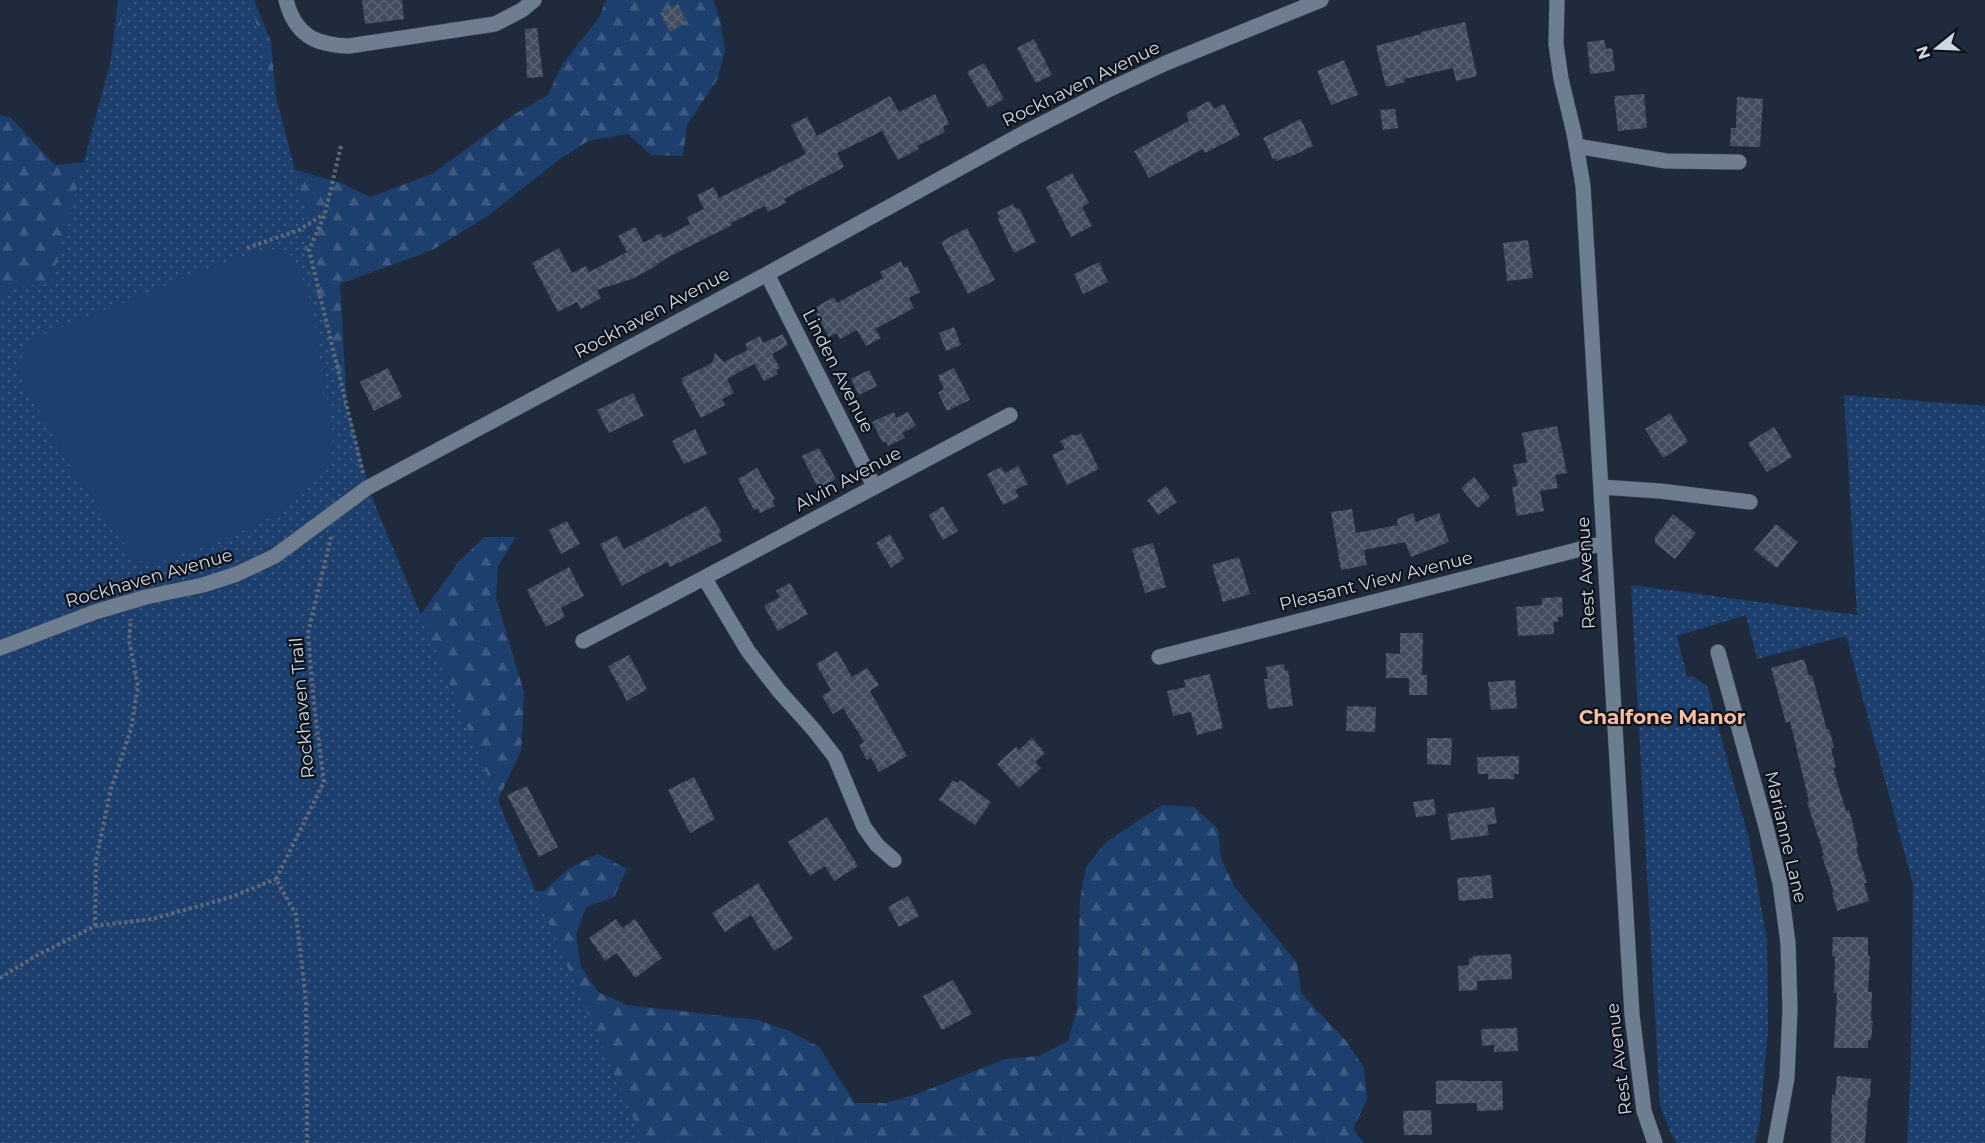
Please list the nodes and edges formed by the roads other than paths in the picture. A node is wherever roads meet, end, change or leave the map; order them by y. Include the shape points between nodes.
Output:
1 (286, 0) edge
2 (534, 0) edge
3 (1321, 0) edge
4 (1557, 0) edge
5 (1576, 146) junction
6 (1739, 162) dead end
7 (767, 274) junction
8 (1010, 415) dead end
9 (874, 486) junction
10 (1600, 487) junction
11 (1750, 502) dead end
12 (1604, 543) junction
13 (705, 579) junction
14 (583, 641) dead end
15 (0, 648) edge
16 (1718, 652) dead end
17 (1158, 657) dead end
18 (894, 860) dead end
19 (1655, 1143) edge
20 (1776, 1143) edge

1 - 2 street via 298,27 312,39 330,46 495,24
3 - 7 street, Rockhaven Avenue via 1107,90
4 - 5 street, Rest Avenue via 1556,44
5 - 6 street via 1666,161
5 - 10 street, Rest Avenue via 1582,186
7 - 9 street, Linden Avenue
7 - 15 street, Rockhaven Avenue via 367,488 275,556 237,574 133,600
8 - 9 street, Alvin Avenue
9 - 13 street, Alvin Avenue
10 - 11 street
10 - 12 street, Rest Avenue
12 - 17 street, Pleasant View Avenue
12 - 19 street, Rest Avenue via 1632,1015 1644,1111
13 - 14 street, Alvin Avenue
13 - 18 street via 748,651 836,757 864,827
16 - 20 street, Marianne Lane via 1780,883 1788,943 1787,1078

